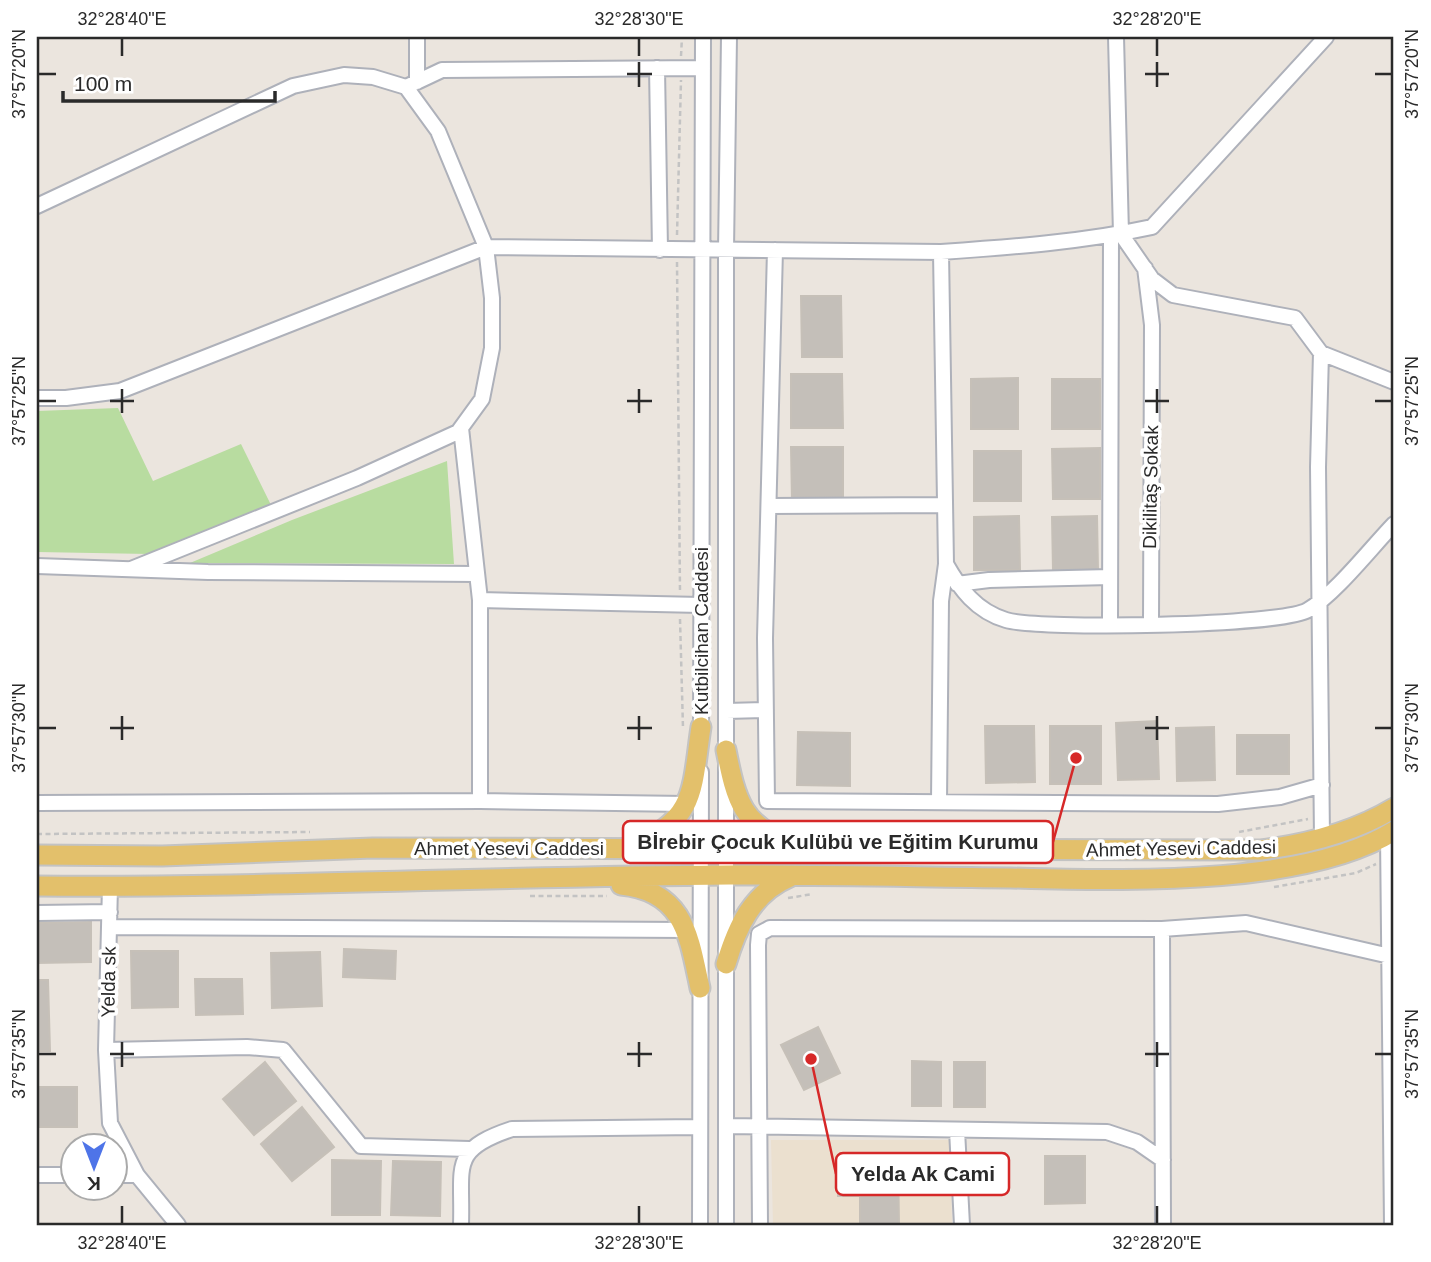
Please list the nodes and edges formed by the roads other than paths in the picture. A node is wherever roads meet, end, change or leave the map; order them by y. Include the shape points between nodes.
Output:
1 (417, 37) edge
2 (703, 37) edge
3 (729, 37) edge
4 (1116, 37) edge
5 (1326, 37) edge
6 (657, 68) junction
7 (703, 68) junction
8 (411, 85) junction
9 (37, 206) edge
10 (1116, 234) junction
11 (486, 247) junction
12 (660, 250) junction
13 (702, 250) junction
14 (726, 250) junction
15 (775, 250) junction
16 (941, 252) junction
17 (1144, 268) junction
18 (1321, 354) junction
19 (1394, 382) edge
20 (37, 398) edge
21 (461, 428) junction
22 (945, 505) junction
23 (769, 506) junction
24 (1394, 524) edge
25 (946, 564) junction
26 (37, 566) edge
27 (131, 569) junction
28 (476, 574) junction
29 (1110, 577) junction
30 (957, 584) junction
31 (480, 600) junction
32 (1321, 600) junction
33 (701, 605) junction
34 (1110, 624) junction
35 (1151, 624) junction
36 (726, 710) junction
37 (766, 710) junction
38 (692, 729) junction
39 (726, 750) junction
40 (1322, 785) junction
41 (480, 801) junction
42 (939, 801) junction
43 (37, 803) edge
44 (686, 804) junction
45 (1394, 808) edge
46 (1391, 833) edge
47 (1322, 838) junction
48 (701, 847) junction
49 (628, 848) junction
50 (726, 848) junction
51 (808, 849) junction
52 (37, 855) edge
53 (726, 875) junction
54 (794, 875) junction
55 (526, 876) junction
56 (701, 876) junction
57 (37, 886) edge
58 (110, 886) junction
59 (37, 913) edge
60 (109, 920) junction
61 (1162, 929) junction
62 (688, 930) junction
63 (1392, 957) edge
64 (726, 964) junction
65 (700, 988) junction
66 (106, 1050) junction
67 (726, 1126) junction
68 (699, 1127) junction
69 (760, 1127) junction
70 (957, 1130) junction
71 (469, 1149) junction
72 (1163, 1160) junction
73 (37, 1175) edge
74 (60, 1175) edge
75 (130, 1175) edge
76 (137, 1175) junction
77 (178, 1225) edge
78 (461, 1225) edge
79 (700, 1225) edge
80 (726, 1225) edge
81 (760, 1225) edge
82 (962, 1225) edge
83 (1163, 1225) edge
84 (1392, 1225) edge

1 - 8 street
2 - 7 street, Kutbilcihan Caddesi
3 - 14 street, Kutbilcihan Caddesi
4 - 10 street
5 - 10 street via 1152,227
6 - 7 street
6 - 8 street via 442,70
6 - 12 street
7 - 13 street, Kutbilcihan Caddesi
8 - 9 street via 344,75 293,86
8 - 11 street via 438,131
10 - 16 street
10 - 17 street
10 - 29 street
11 - 12 street
11 - 20 street via 120,391
11 - 21 street via 492,348 482,399
12 - 13 street
13 - 14 street
13 - 33 street, Kutbilcihan Caddesi
14 - 15 street
14 - 36 street, Kutbilcihan Caddesi
15 - 16 street
15 - 23 street
16 - 22 street
17 - 18 street via 1173,295 1295,318
17 - 35 street, Dikilitaş Sokak via 1152,325
18 - 19 street
18 - 32 street
21 - 27 street via 358,478
21 - 28 street
22 - 23 street
22 - 25 street
23 - 37 street
24 - 32 street
25 - 30 street
25 - 42 street via 941,601
26 - 27 street
27 - 28 street
28 - 31 street
29 - 30 street
29 - 34 street
30 - 34 street via 978,606 1017,623
31 - 33 street
31 - 41 street
32 - 35 street via 1283,619
32 - 40 street
33 - 38 street, Kutbilcihan Caddesi
34 - 35 street
36 - 37 street
36 - 39 street, Kutbilcihan Caddesi
37 - 42 street via 767,801
38 - 44 main road
38 - 48 street, Kutbilcihan Caddesi
39 - 50 street, Kutbilcihan Caddesi
39 - 51 main road via 734,790 751,821 775,838
40 - 42 street via 1280,797 1218,804
40 - 47 street
41 - 43 street
41 - 44 street
44 - 49 main road via 675,823
45 - 47 main road, Ahmet Yesevi Caddesi
46 - 54 main road, Ahmet Yesevi Caddesi via 1335,856 1249,873 1120,880
46 - 63 street
47 - 51 main road, Ahmet Yesevi Caddesi via 1262,850
48 - 49 main road, Ahmet Yesevi Caddesi
48 - 50 main road, Ahmet Yesevi Caddesi
48 - 56 street, Kutbilcihan Caddesi
49 - 52 main road, Ahmet Yesevi Caddesi
50 - 51 main road, Ahmet Yesevi Caddesi
50 - 53 street, Kutbilcihan Caddesi
53 - 54 main road, Ahmet Yesevi Caddesi
53 - 56 main road, Ahmet Yesevi Caddesi
53 - 64 street, Kutbilcihan Caddesi
54 - 64 main road via 777,883 752,906 736,931
55 - 56 main road, Ahmet Yesevi Caddesi
55 - 58 main road, Ahmet Yesevi Caddesi
55 - 62 main road via 640,887 676,910
56 - 65 street, Kutbilcihan Caddesi
57 - 58 main road, Ahmet Yesevi Caddesi
58 - 60 street, Yelda sk
59 - 60 street
60 - 62 street
60 - 66 street, Yelda sk
61 - 63 street via 1246,923
61 - 69 street via 770,928 759,933
61 - 72 street
62 - 65 main road
63 - 84 street
64 - 67 street, Kutbilcihan Caddesi
65 - 68 street, Kutbilcihan Caddesi
66 - 71 street via 283,1050 361,1146
66 - 76 street, Yelda sk via 110,1123
67 - 69 street
67 - 80 street, Kutbilcihan Caddesi
68 - 71 street via 512,1129
68 - 79 street, Kutbilcihan Caddesi
69 - 70 street
69 - 81 street
70 - 72 street via 1107,1132 1138,1142
70 - 82 street
71 - 78 street via 463,1163
72 - 83 street
73 - 74 street
75 - 76 street
76 - 77 street, Yelda sk

